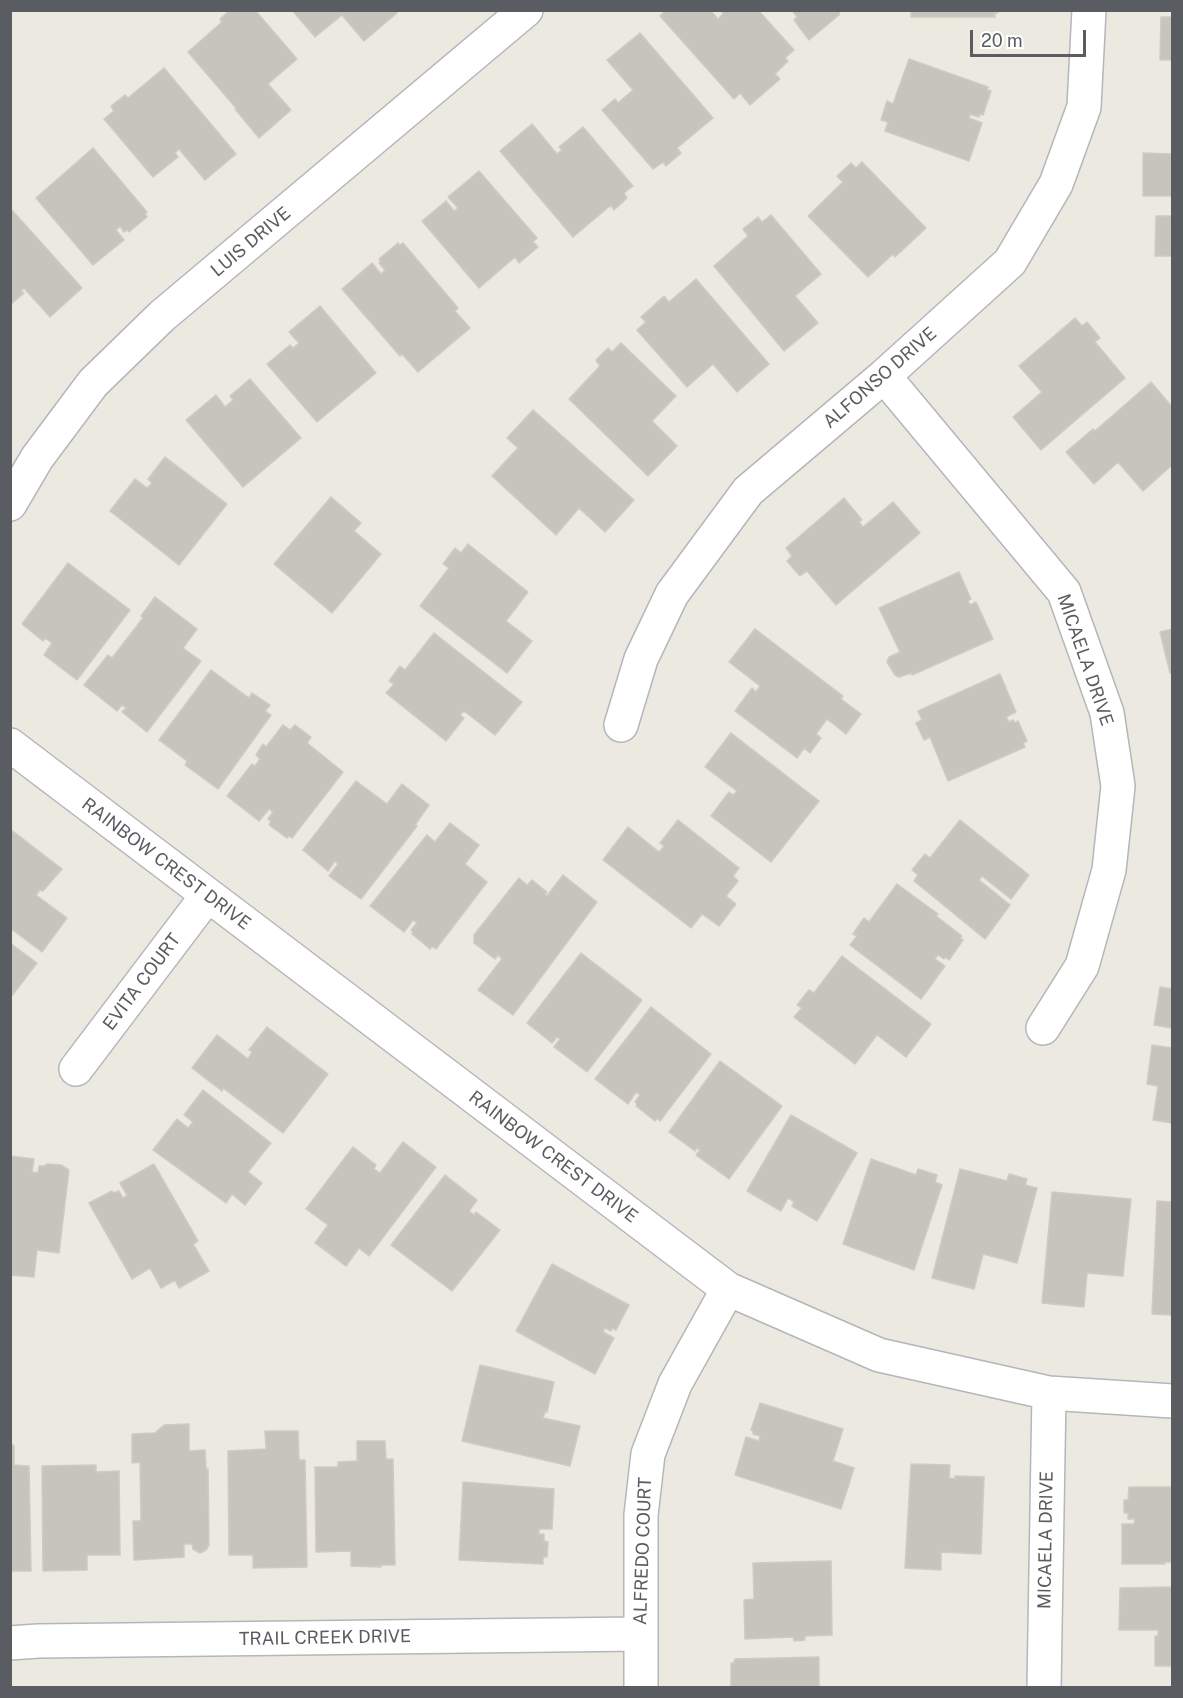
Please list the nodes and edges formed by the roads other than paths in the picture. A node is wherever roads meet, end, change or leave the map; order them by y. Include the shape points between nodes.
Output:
1 (526, 10) edge
2 (1089, 10) edge
3 (884, 376) junction
4 (10, 504) edge
5 (621, 725) dead end
6 (10, 745) edge
7 (207, 896) junction
8 (1043, 1028) dead end
9 (76, 1069) dead end
10 (728, 1289) junction
11 (1049, 1393) junction
12 (1173, 1401) edge
13 (640, 1634) junction
14 (10, 1643) edge
15 (641, 1688) edge
16 (1044, 1688) edge

1 - 4 street, LUIS DRIVE via 162,316 116,360 86,392 37,458
2 - 3 street, ALFONSO DRIVE via 1084,107 1056,184 1010,262
3 - 5 street, ALFONSO DRIVE via 748,491 672,594 641,659
3 - 8 street, MICAELA DRIVE via 1064,592 1107,713 1118,786 1109,870 1082,966
6 - 7 street, RAINBOW CREST DRIVE
7 - 9 street, EVITA COURT
7 - 10 street, RAINBOW CREST DRIVE
10 - 11 street, RAINBOW CREST DRIVE via 879,1355
10 - 13 street, ALFREDO COURT via 675,1384 648,1454 641,1515
11 - 12 street, RAINBOW CREST DRIVE
11 - 16 street, MICAELA DRIVE
13 - 14 street, TRAIL CREEK DRIVE
13 - 15 street, ALFREDO COURT

